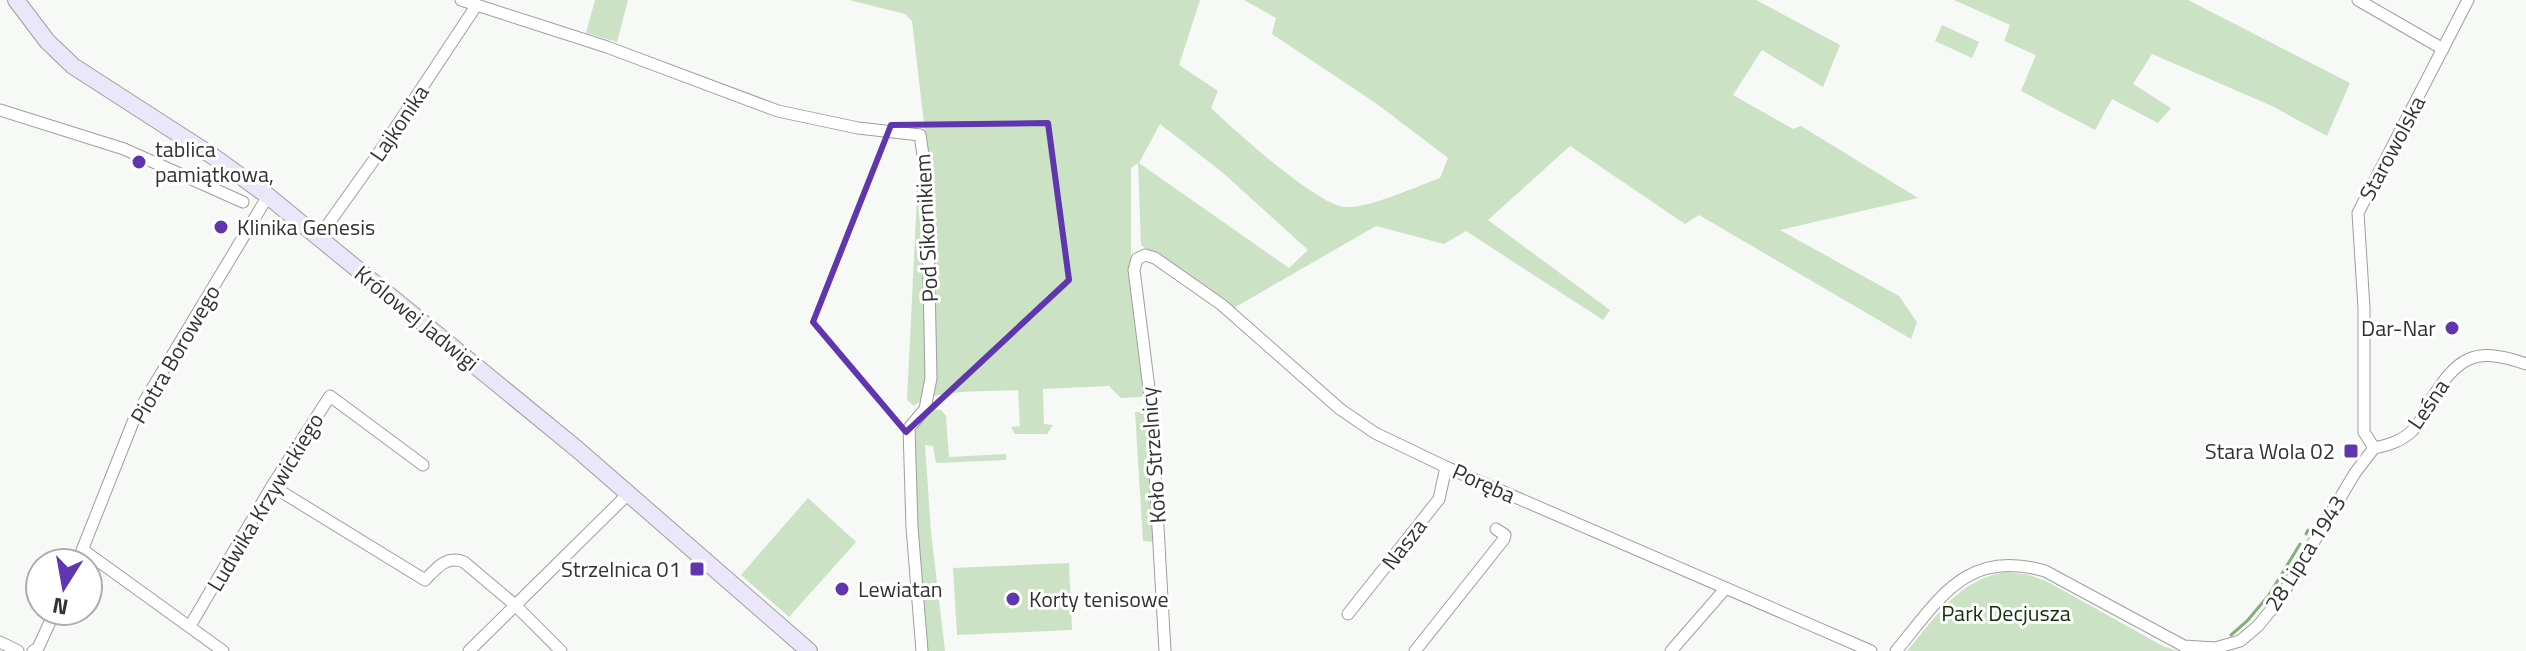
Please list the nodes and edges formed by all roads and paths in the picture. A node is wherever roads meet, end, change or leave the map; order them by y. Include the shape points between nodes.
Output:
1 (16, 0) edge
2 (461, 0) edge
3 (2358, 0) edge
4 (2468, 0) edge
5 (476, 6) junction
6 (2443, 49) junction
7 (0, 110) edge
8 (268, 196) junction
9 (243, 202) dead end
10 (319, 237) junction
11 (1137, 259) joint
12 (2526, 364) edge
13 (2374, 448) junction
14 (423, 465) dead end
15 (1446, 467) junction
16 (272, 486) junction
17 (628, 494) junction
18 (1496, 529) dead end
19 (84, 547) edge
20 (104, 565) edge
21 (1725, 589) junction
22 (515, 605) junction
23 (1348, 614) dead end
24 (190, 626) junction
25 (48, 627) edge
26 (0, 642) edge
27 (18, 651) edge
28 (33, 651) edge
29 (223, 651) edge
30 (469, 651) edge
31 (561, 651) edge
32 (809, 651) edge
33 (922, 651) edge
34 (1165, 651) edge
35 (1415, 651) edge
36 (1671, 651) edge
37 (1871, 651) edge
38 (1896, 651) edge

1 - 8 street, Królowej Jadwigi via 73,66
2 - 5 street, Pod Sikornikiem
3 - 6 street
4 - 6 street, Starowolska
5 - 10 street, Lajkonika
5 - 33 street, Pod Sikornikiem via 607,47 778,111 920,135 927,182 931,378 925,409 909,428
6 - 13 street, Starowolska via 2358,213 2364,432
7 - 9 street via 124,149
8 - 10 street, Królowej Jadwigi
8 - 19 street, Piotra Borowego via 135,417
10 - 17 street, Królowej Jadwigi
11 - 15 street, Poręba via 1155,258 1222,305 1340,409 1375,433
11 - 34 street, Koło Strzelnicy
12 - 13 street, Leśna via 2501,356 2465,360 2450,372 2412,432
13 - 38 street, 28 Lipca 1943 via 2279,600 2240,641 2215,648 2184,646 2045,571 2000,564 1957,582
14 - 16 street, Ludwika Krzywickiego via 330,396
15 - 21 street, Poręba
15 - 23 street, Nasza via 1439,499
16 - 22 street via 425,580 445,561 460,560
16 - 24 street, Ludwika Krzywickiego
17 - 22 street
17 - 32 street, Królowej Jadwigi
18 - 35 street via 1504,539
20 - 24 street
21 - 36 street
21 - 37 street, Poręba
22 - 30 street
22 - 31 street
24 - 29 street
25 - 28 street
26 - 27 street

